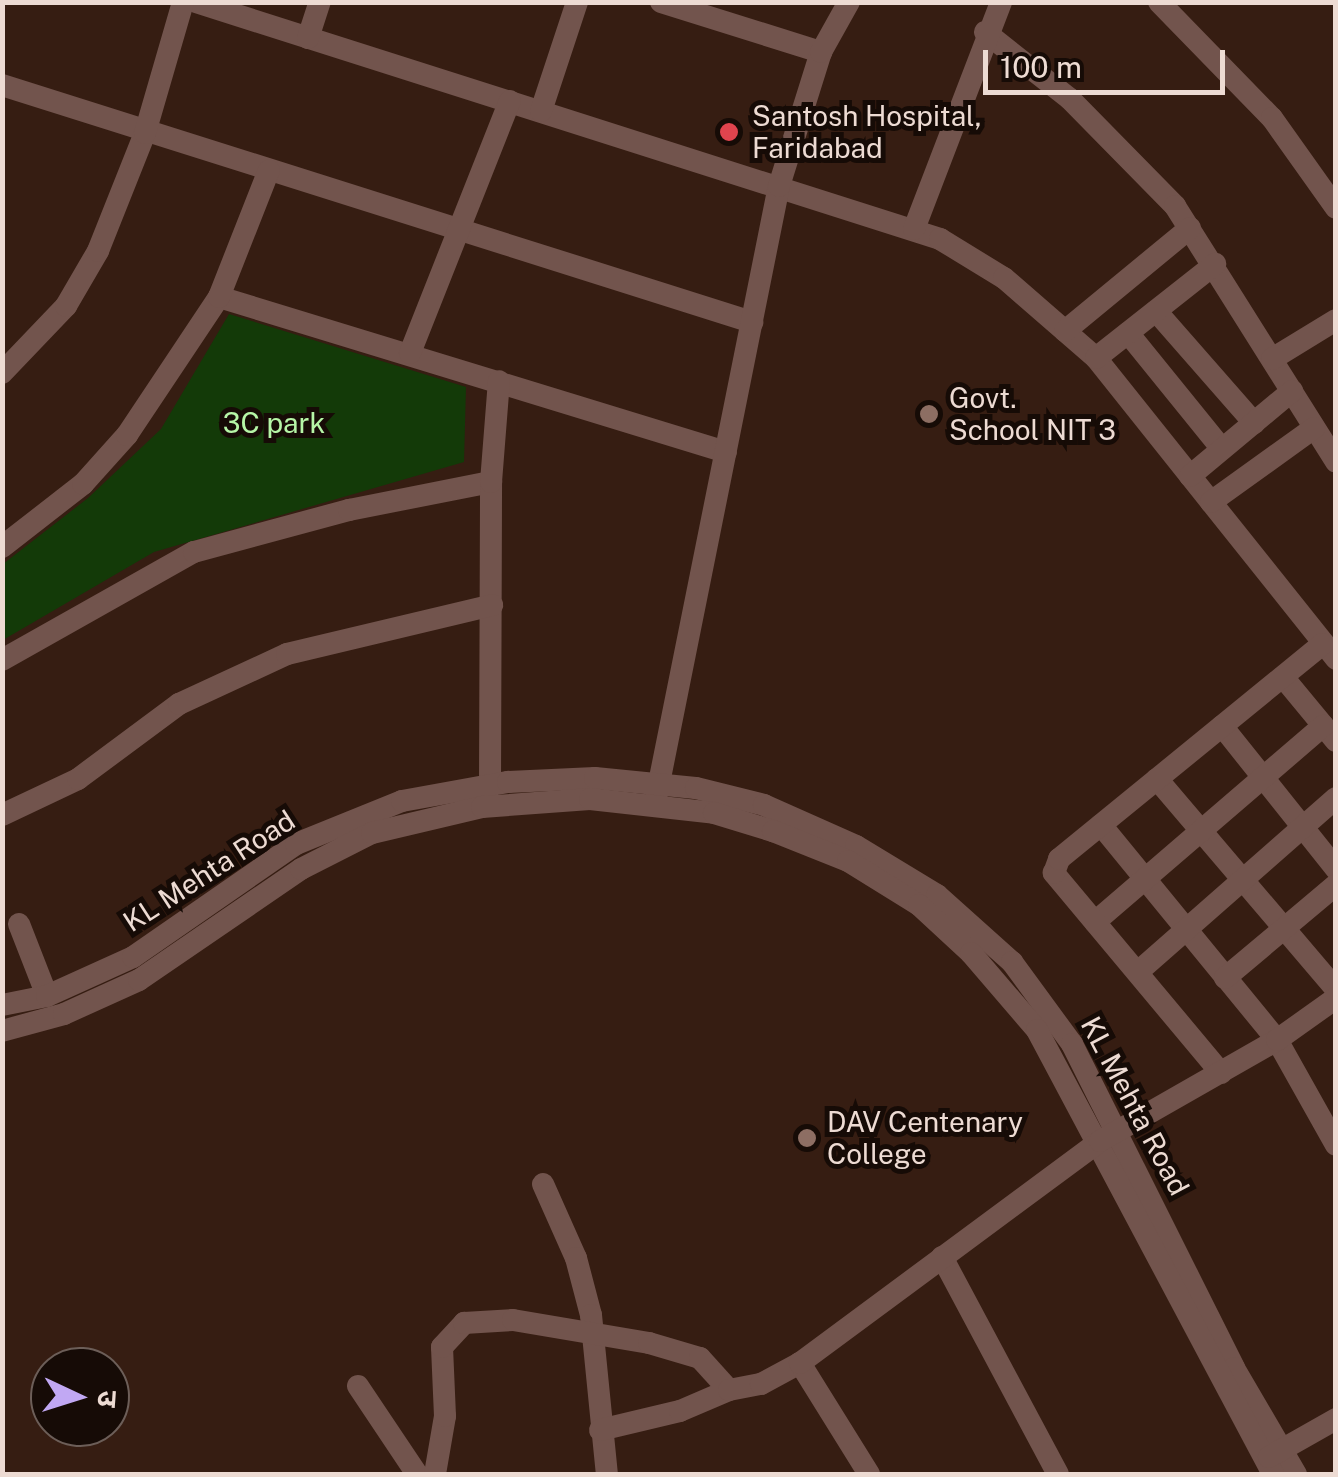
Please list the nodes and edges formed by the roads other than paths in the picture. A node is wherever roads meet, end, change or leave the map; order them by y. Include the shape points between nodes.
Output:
1 (182, 2) edge
2 (196, 2) edge
3 (320, 2) edge
4 (577, 2) edge
5 (660, 2) edge
6 (849, 2) edge
7 (1001, 2) edge
8 (1159, 2) edge
9 (699, 8) edge
10 (985, 32) junction
11 (308, 38) junction
12 (820, 52) junction
13 (2, 86) edge
14 (510, 101) junction
15 (541, 111) junction
16 (145, 133) junction
17 (269, 170) junction
18 (780, 186) junction
19 (1336, 208) edge
20 (914, 228) junction
21 (1190, 228) junction
22 (458, 232) junction
23 (1214, 264) junction
24 (219, 297) junction
25 (1156, 311) junction
26 (1336, 320) edge
27 (752, 322) junction
28 (1065, 331) junction
29 (1128, 333) junction
30 (410, 354) junction
31 (1096, 358) junction
32 (1272, 359) junction
33 (2, 373) edge
34 (499, 381) junction
35 (1292, 391) junction
36 (1254, 423) junction
37 (1314, 428) junction
38 (1222, 449) junction
39 (726, 452) junction
40 (1336, 462) edge
41 (1190, 476) junction
42 (491, 482) junction
43 (1210, 502) junction
44 (2, 546) edge
45 (492, 605) junction
46 (1329, 652) edge
47 (2, 660) edge
48 (1283, 677) junction
49 (1222, 726) junction
50 (1329, 733) edge
51 (1265, 776) junction
52 (1158, 779) junction
53 (490, 786) junction
54 (656, 795) junction
55 (1336, 798) edge
56 (2, 815) edge
57 (1100, 825) junction
58 (1304, 826) junction
59 (1202, 831) junction
60 (1336, 868) edge
61 (1243, 880) junction
62 (1144, 881) junction
63 (1336, 885) edge
64 (1095, 922) junction
65 (19, 924) dead end
66 (1186, 929) junction
67 (1284, 929) junction
68 (1139, 971) junction
69 (1225, 978) junction
70 (1336, 989) edge
71 (47, 996) junction
72 (1336, 998) edge
73 (2, 1004) edge
74 (2, 1031) edge
75 (1277, 1040) junction
76 (1221, 1073) junction
77 (1109, 1136) junction
78 (1336, 1145) edge
79 (543, 1184) dead end
80 (942, 1257) junction
81 (594, 1332) junction
82 (800, 1362) junction
83 (358, 1386) dead end
84 (729, 1390) junction
85 (1336, 1418) edge
86 (602, 1458) edge
87 (1273, 1461) edge
88 (418, 1474) edge
89 (435, 1474) edge
90 (869, 1474) edge
91 (1058, 1474) edge
92 (1296, 1474) edge

1 - 16 street
2 - 11 street
3 - 11 street
4 - 15 street
5 - 9 street
6 - 12 street
7 - 10 street
8 - 19 street via 1272,118
9 - 12 street
10 - 20 street
10 - 21 street via 1070,99
11 - 14 street
12 - 18 street
13 - 16 street
14 - 15 street
14 - 22 street
15 - 18 street
16 - 17 street
16 - 33 street via 98,251 66,306
17 - 22 street
17 - 24 street
18 - 20 street
18 - 27 street
20 - 28 street via 1004,278
21 - 23 street
21 - 28 street
22 - 27 street
22 - 30 street
23 - 25 street
23 - 32 street
24 - 30 street
24 - 44 street via 122,440 83,484
25 - 29 street
25 - 36 street
26 - 32 street
27 - 39 street
28 - 31 street
29 - 31 street
29 - 38 street
30 - 34 street
31 - 41 street
32 - 35 street
34 - 39 street
34 - 42 street
35 - 36 street
35 - 37 street
36 - 38 street
37 - 40 street
37 - 43 street
38 - 41 street
39 - 54 street
41 - 43 street
42 - 45 street
42 - 47 street via 349,510 194,552
43 - 46 street
45 - 53 street
45 - 56 street via 288,654 179,704 78,779
46 - 48 street
48 - 49 street
48 - 50 street
49 - 51 street
49 - 52 street
50 - 51 street
51 - 58 street
51 - 59 street
52 - 57 street
52 - 59 street
53 - 54 street, KL Mehta Road via 596,778
53 - 71 street, KL Mehta Road via 402,801 296,844 133,956
54 - 74 street, KL Mehta Road via 482,807 372,833 300,868 140,980 64,1014
54 - 77 street, KL Mehta Road via 764,806 856,846 937,895 1012,962 1072,1044
55 - 58 street
57 - 62 street
57 - 64 street via 1059,858 1054,873
58 - 60 street
58 - 61 street
59 - 61 street
59 - 62 street
61 - 66 street
61 - 67 street
62 - 64 street
62 - 66 street
63 - 67 street
64 - 68 street
65 - 71 street
66 - 68 street
66 - 69 street
67 - 69 street
67 - 70 street
68 - 76 street
69 - 75 street
71 - 73 street, KL Mehta Road
72 - 75 street
75 - 76 street
75 - 78 street
76 - 77 street
77 - 80 street
77 - 87 street, KL Mehta Road
79 - 81 street via 576,1258
80 - 82 street
80 - 91 street
81 - 84 street via 700,1358
81 - 86 street
81 - 89 street via 497,1319 456,1328 442,1347 445,1416
82 - 84 street via 761,1384
82 - 90 street
83 - 88 street
84 - 86 street
85 - 87 street
87 - 92 street, KL Mehta Road

